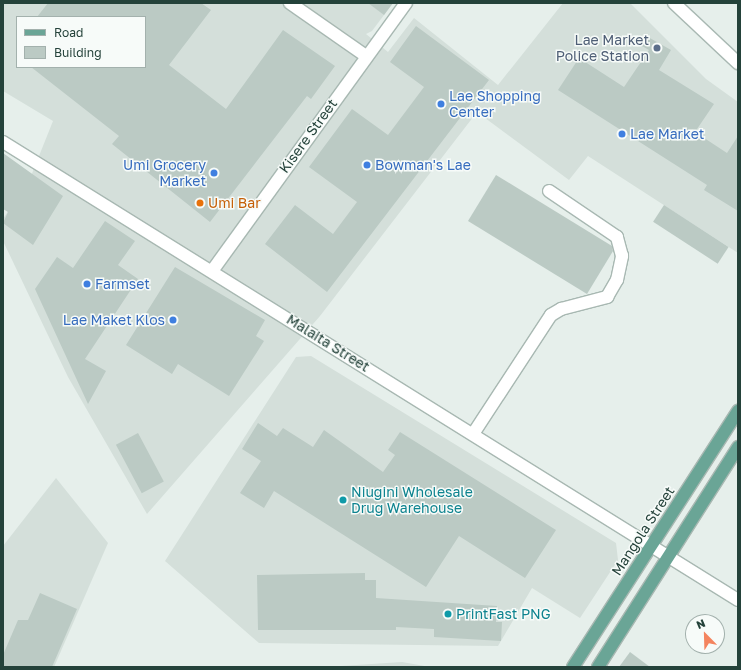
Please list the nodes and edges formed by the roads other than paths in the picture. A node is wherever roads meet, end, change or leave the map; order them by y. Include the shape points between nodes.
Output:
1 (290, 3) edge
2 (406, 3) edge
3 (674, 3) edge
4 (366, 56) junction
5 (738, 64) edge
6 (3, 142) edge
7 (549, 192) dead end
8 (212, 271) junction
9 (738, 411) edge
10 (473, 434) junction
11 (738, 447) edge
12 (652, 545) junction
13 (669, 555) junction
14 (738, 600) edge
15 (573, 667) edge
16 (598, 667) edge

1 - 4 street
2 - 4 street, Kisere Street
3 - 5 street
4 - 8 street, Kisere Street
6 - 8 street, Malaita Street
7 - 10 street via 617,237 622,256 617,280 607,297 561,309 551,315
8 - 10 street, Malaita Street
9 - 12 main road, Mangola Street
10 - 12 street, Malaita Street
11 - 13 main road
12 - 13 street, Malaita Street
12 - 15 main road, Mangola Street
13 - 14 street
13 - 16 main road

